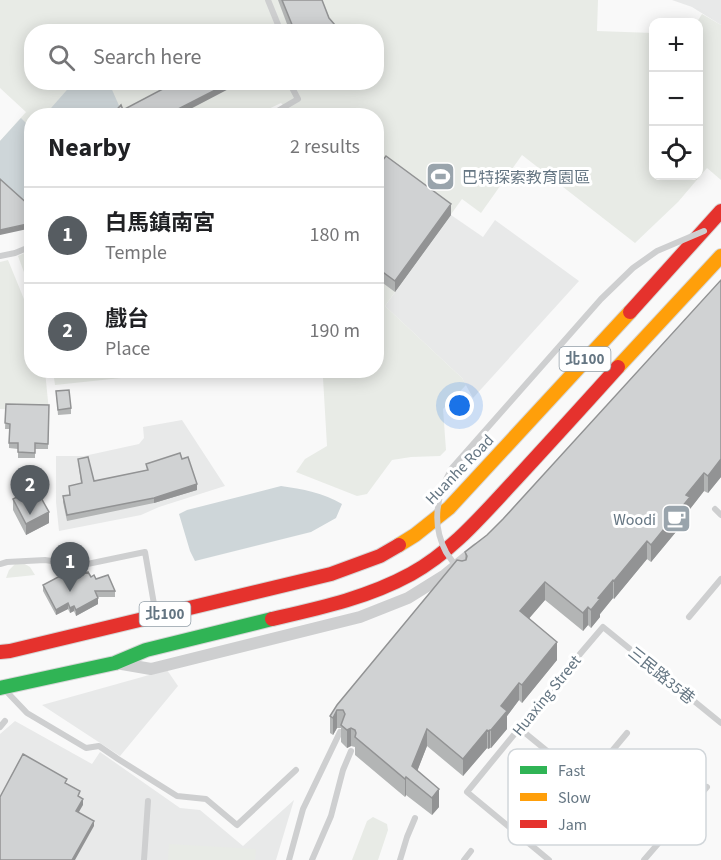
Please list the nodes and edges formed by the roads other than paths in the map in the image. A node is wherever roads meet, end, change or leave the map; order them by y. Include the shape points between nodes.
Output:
1 (268, 0) edge
2 (278, 24) edge
3 (293, 90) edge
4 (283, 108) edge
5 (721, 211) edge
6 (705, 231) junction
7 (24, 249) edge
8 (0, 256) edge
9 (721, 256) edge
10 (715, 509) dead end
11 (721, 514) edge
12 (490, 537) edge
13 (0, 564) edge
14 (462, 574) edge
15 (721, 579) edge
16 (156, 616) junction
17 (688, 617) dead end
18 (603, 627) joint
19 (0, 652) edge
20 (115, 663) junction
21 (1, 688) edge
22 (5, 721) dead end
23 (721, 723) edge
24 (0, 726) edge
25 (519, 728) junction
26 (340, 732) edge
27 (627, 733) dead end
28 (545, 749) edge
29 (613, 749) edge
30 (351, 751) dead end
31 (296, 770) dead end
32 (148, 801) dead end
33 (415, 818) dead end
34 (508, 826) edge
35 (531, 845) edge
36 (657, 845) edge
37 (471, 851) dead end
38 (144, 860) edge
39 (290, 860) edge
40 (312, 860) edge
41 (400, 860) edge
42 (464, 860) edge
43 (549, 860) edge
44 (644, 860) edge

1 - 2 lane
3 - 4 lane via 298,99
5 - 6 highway, Huanhe Road / 北100
6 - 14 lane, bridge via 657,251 633,268 452,468 440,494 437,523 446,552
6 - 16 highway, Huanhe Road / 北100 via 449,508 415,535 380,556 331,574
7 - 8 lane
9 - 20 highway, 北100 via 478,520 449,548 413,573 343,602 146,650
10 - 11 lane
12 - 20 street via 445,575 408,598 360,617 151,669
13 - 16 lane via 45,560 73,567 145,552
15 - 17 lane
16 - 19 highway, Huanhe Road / 北100
18 - 23 lane, 三民路35巷
18 - 25 lane, Huaxing Street
20 - 21 highway, 北100
21 - 31 lane via 27,713 86,748 99,746 177,796 206,799 237,825
22 - 24 lane
25 - 28 lane
25 - 34 lane, Huaxing Street via 467,792
26 - 39 lane via 303,810
27 - 29 lane
30 - 40 lane via 331,816
32 - 38 lane
33 - 41 lane
35 - 43 lane, Huaxing Street
36 - 44 lane
37 - 42 lane

